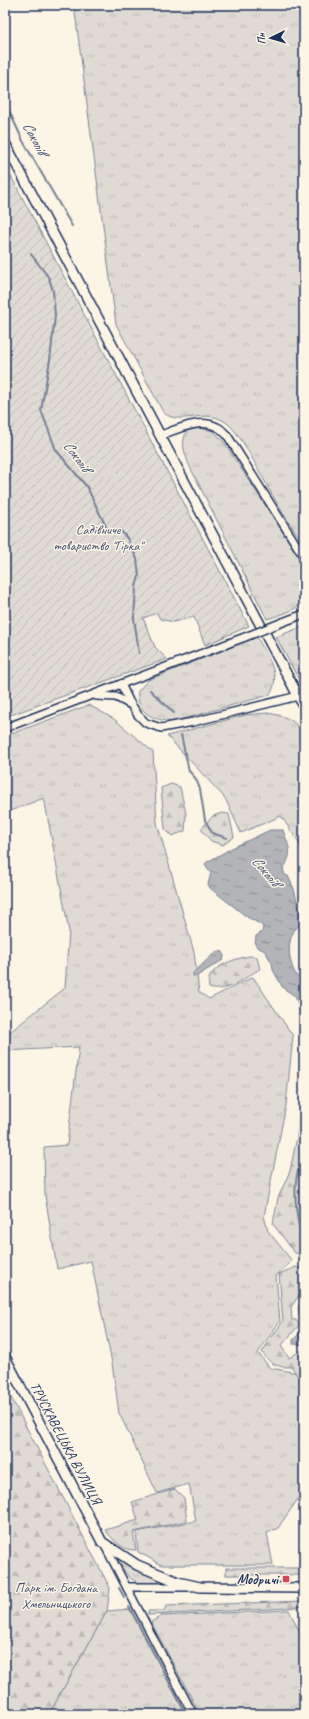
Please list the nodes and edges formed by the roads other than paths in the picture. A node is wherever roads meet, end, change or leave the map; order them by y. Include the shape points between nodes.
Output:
1 (5, 143) edge
2 (161, 435) junction
3 (304, 557) edge
4 (304, 614) edge
5 (121, 684) junction
6 (88, 696) junction
7 (298, 696) junction
8 (131, 705) junction
9 (304, 707) edge
10 (5, 728) edge
11 (5, 1357) edge
12 (114, 1555) junction
13 (127, 1587) junction
14 (200, 1587) junction
15 (304, 1588) edge
16 (194, 1714) edge

1 - 2 main road
2 - 3 street via 203,423 218,427 227,435
2 - 7 main road
4 - 5 street, bridge
5 - 6 street
5 - 8 street
6 - 8 street via 116,697
6 - 10 street
7 - 8 street via 161,728 146,723
7 - 9 main road
11 - 12 main road, ТРУСКАВЕЦЬКА ВУЛИЦЯ via 102,1542
12 - 13 street
12 - 14 main road via 164,1577
13 - 14 street
13 - 16 street
14 - 15 main road

